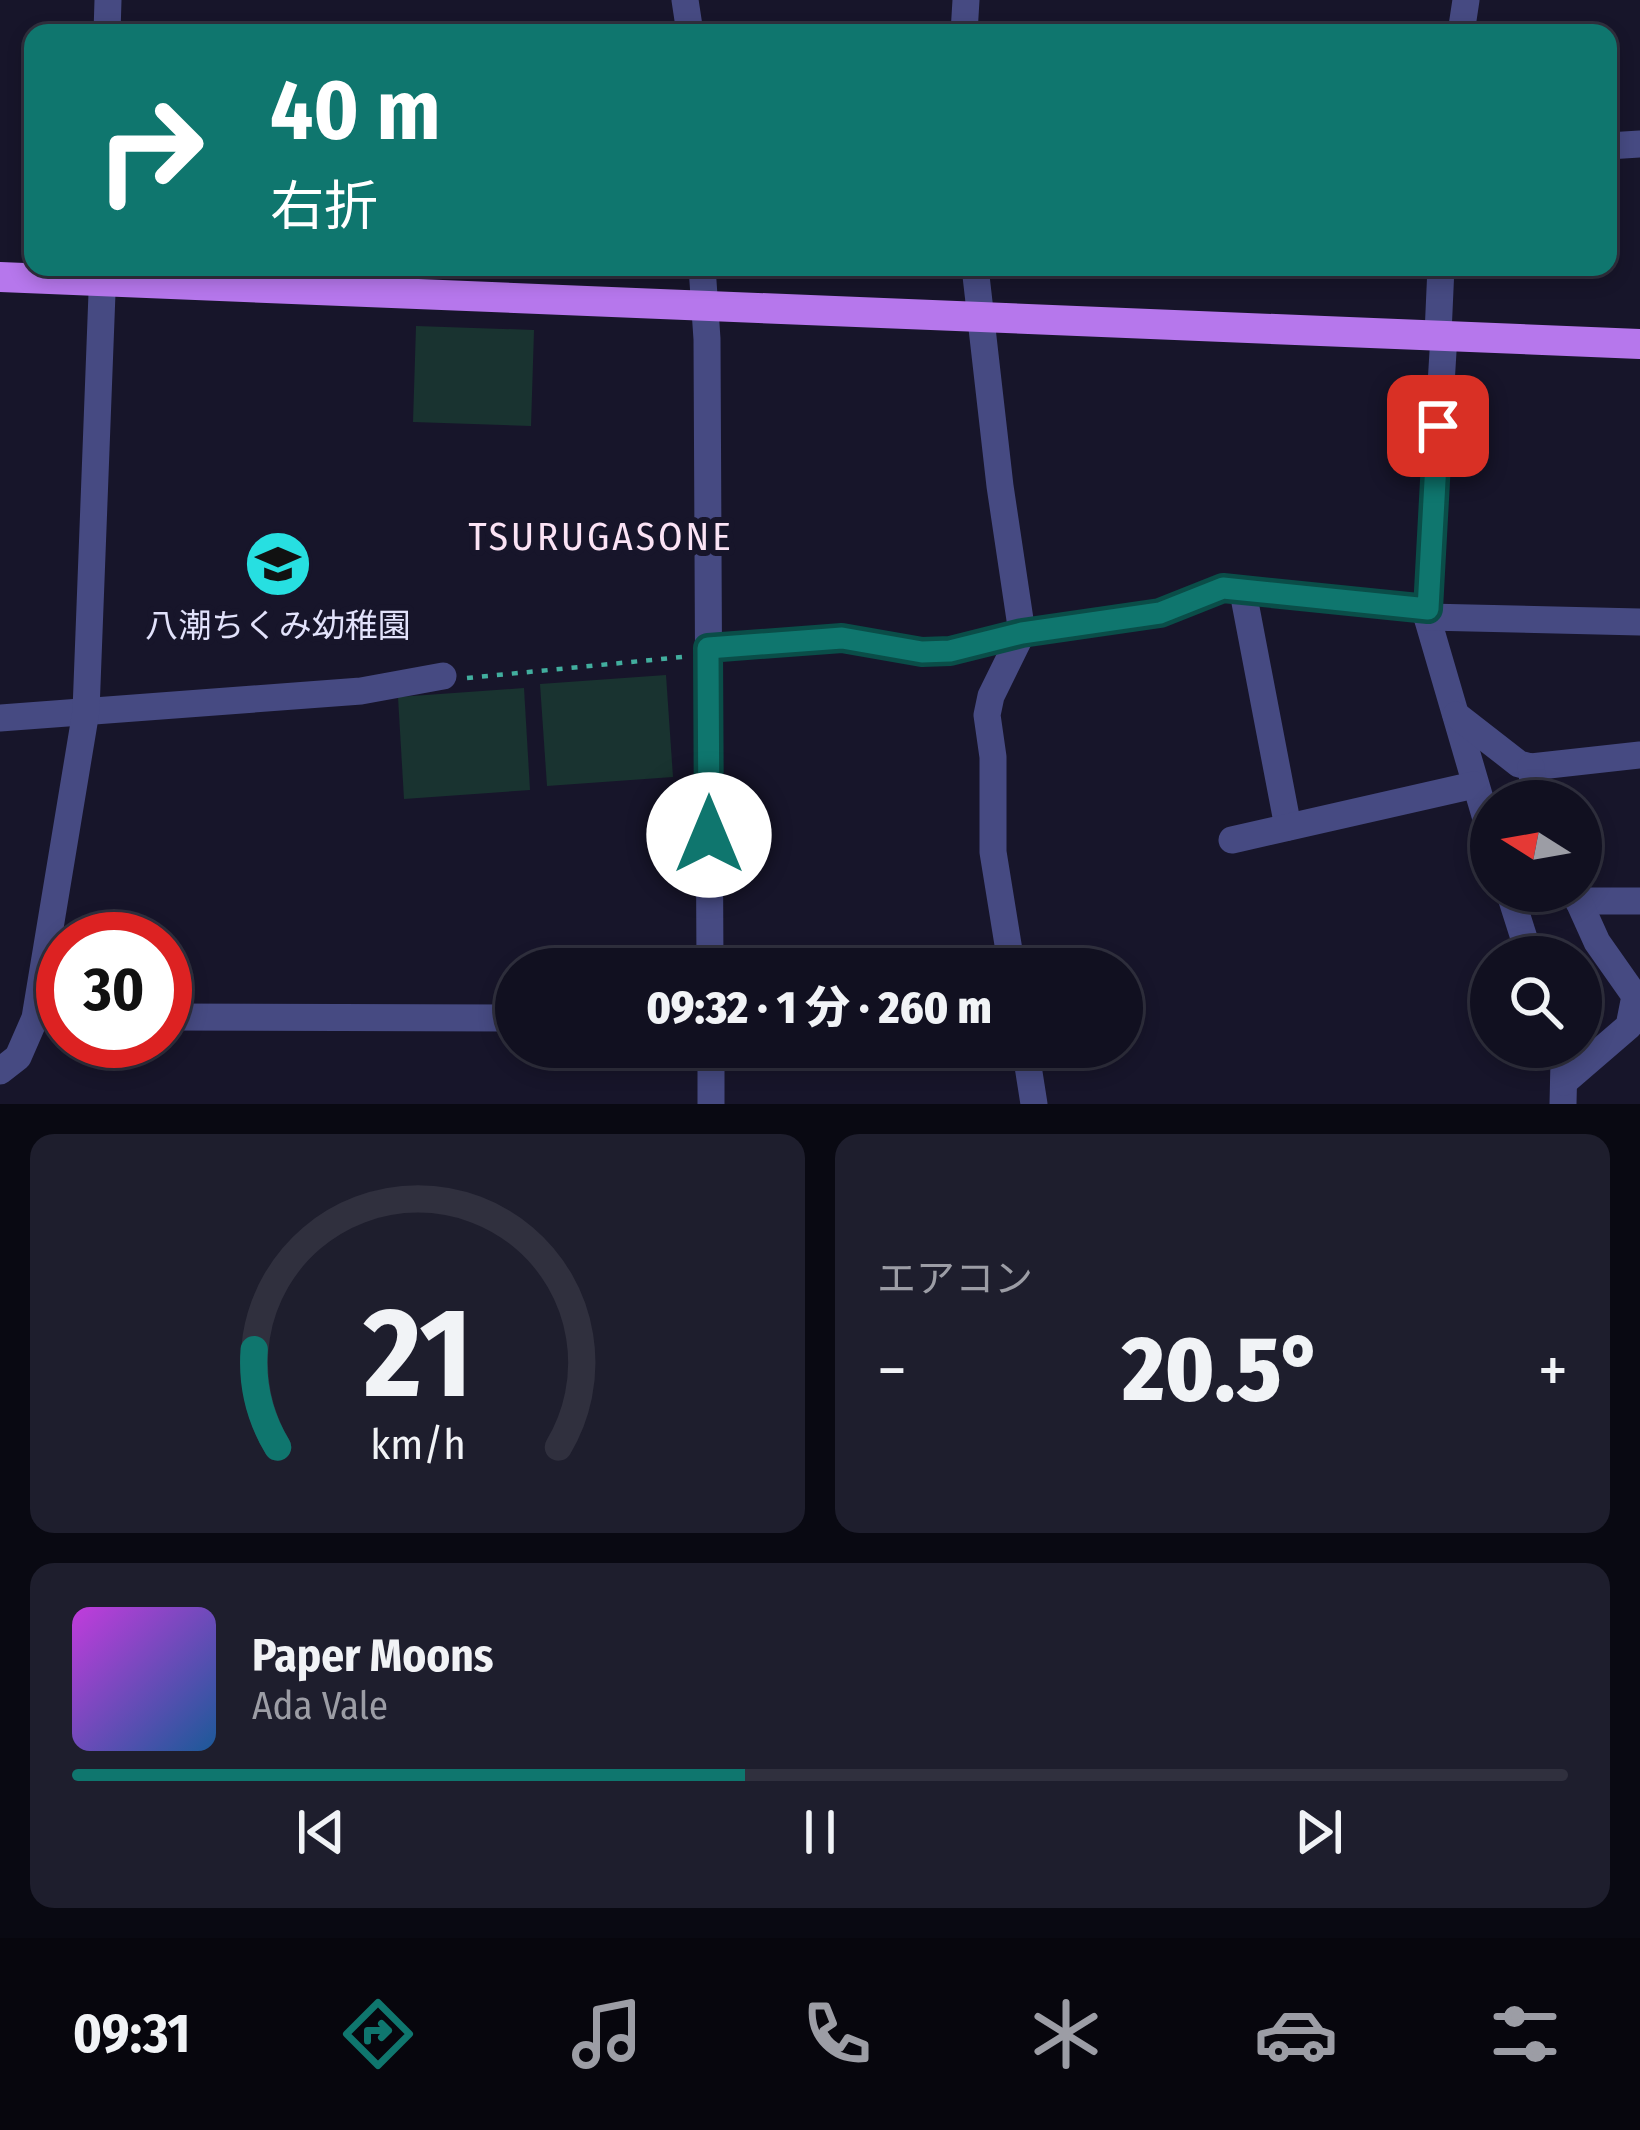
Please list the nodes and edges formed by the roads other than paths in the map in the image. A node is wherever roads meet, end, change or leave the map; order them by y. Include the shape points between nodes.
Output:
1 (34, 276) edge
2 (103, 276) edge
3 (143, 276) edge
4 (702, 276) edge
5 (976, 276) edge
6 (1441, 276) edge
7 (0, 277) edge
8 (704, 304) junction
9 (981, 317) junction
10 (1441, 334) junction
11 (1640, 344) edge
12 (1243, 592) junction
13 (1428, 613) junction
14 (1640, 622) edge
15 (1022, 633) junction
16 (708, 652) junction
17 (443, 676) road end
18 (86, 711) junction
19 (1456, 715) junction
20 (0, 718) edge
21 (1640, 755) edge
22 (1531, 767) junction
23 (1473, 780) edge
24 (1533, 780) edge
25 (1470, 785) edge
26 (1288, 827) junction
27 (1232, 840) dead end
28 (1602, 898) edge
29 (1640, 901) edge
30 (62, 912) edge
31 (1583, 912) edge
32 (710, 948) edge
33 (1009, 948) edge
34 (192, 1017) edge
35 (495, 1018) edge
36 (36, 1034) edge
37 (711, 1068) edge
38 (1028, 1068) edge
39 (0, 1071) edge
40 (1563, 1093) edge
41 (711, 1104) edge
42 (1034, 1104) edge

1 - 7 main road
2 - 18 street
3 - 8 main road
4 - 8 street
5 - 9 street
6 - 10 street
8 - 9 main road
8 - 16 street
9 - 10 main road
9 - 15 street
10 - 11 main road
10 - 13 street
12 - 13 street
12 - 15 street via 1223,588 1160,613
12 - 26 street
13 - 14 street
13 - 19 street
15 - 16 street via 950,651 842,638
15 - 33 street via 987,715 993,852
16 - 32 street
17 - 18 street via 361,691
18 - 20 street
18 - 30 street
19 - 22 street
19 - 23 street
21 - 22 street
22 - 24 street
25 - 26 street
26 - 27 street
28 - 29 street
31 - 40 street via 1635,996 1629,1026
34 - 35 street
36 - 39 street
37 - 41 street
38 - 42 street

